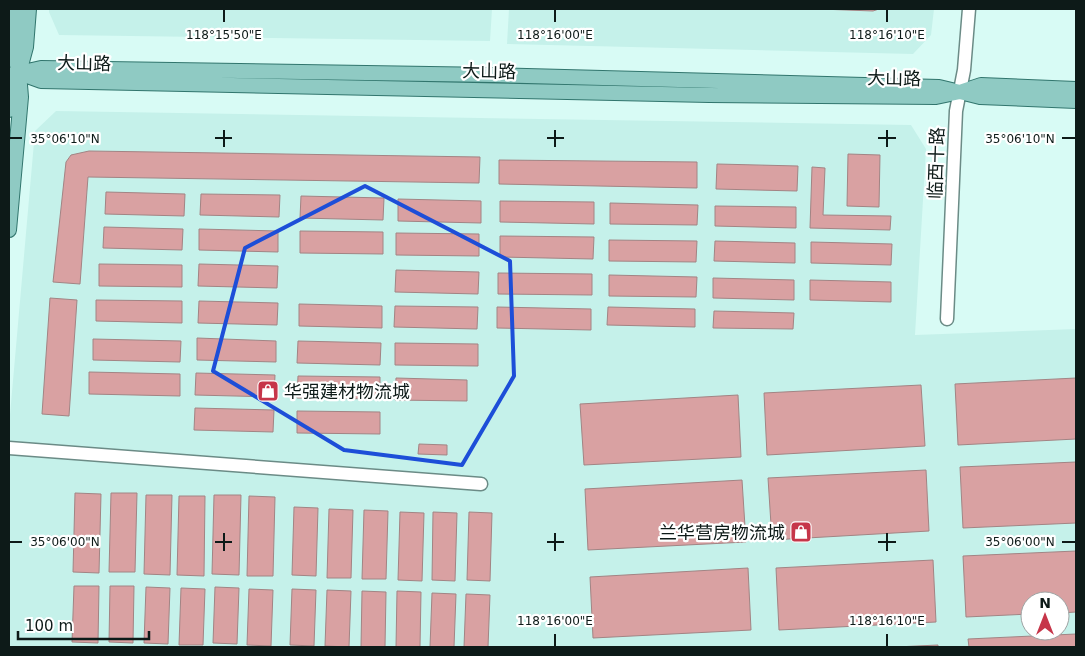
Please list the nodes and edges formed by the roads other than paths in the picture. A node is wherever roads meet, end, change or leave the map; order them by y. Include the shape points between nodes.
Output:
1 (16, 9) edge
2 (29, 9) edge
3 (969, 9) edge
4 (12, 73) edge
5 (1076, 89) edge
6 (960, 92) junction
7 (1076, 101) edge
8 (9, 110) edge
9 (9, 174) edge
10 (9, 230) edge
11 (947, 319) dead end
12 (9, 448) edge
13 (481, 484) dead end

1 - 4 main road
2 - 4 main road via 26,47
3 - 6 street, 临西十路
4 - 6 main road, 大山路 via 42,68 503,76 939,87
4 - 8 main road
4 - 9 main road
4 - 10 main road via 21,96
5 - 6 main road, 大山路 via 981,86
6 - 7 main road, 大山路 via 980,97
6 - 11 street, 临西十路 via 956,111
12 - 13 street

